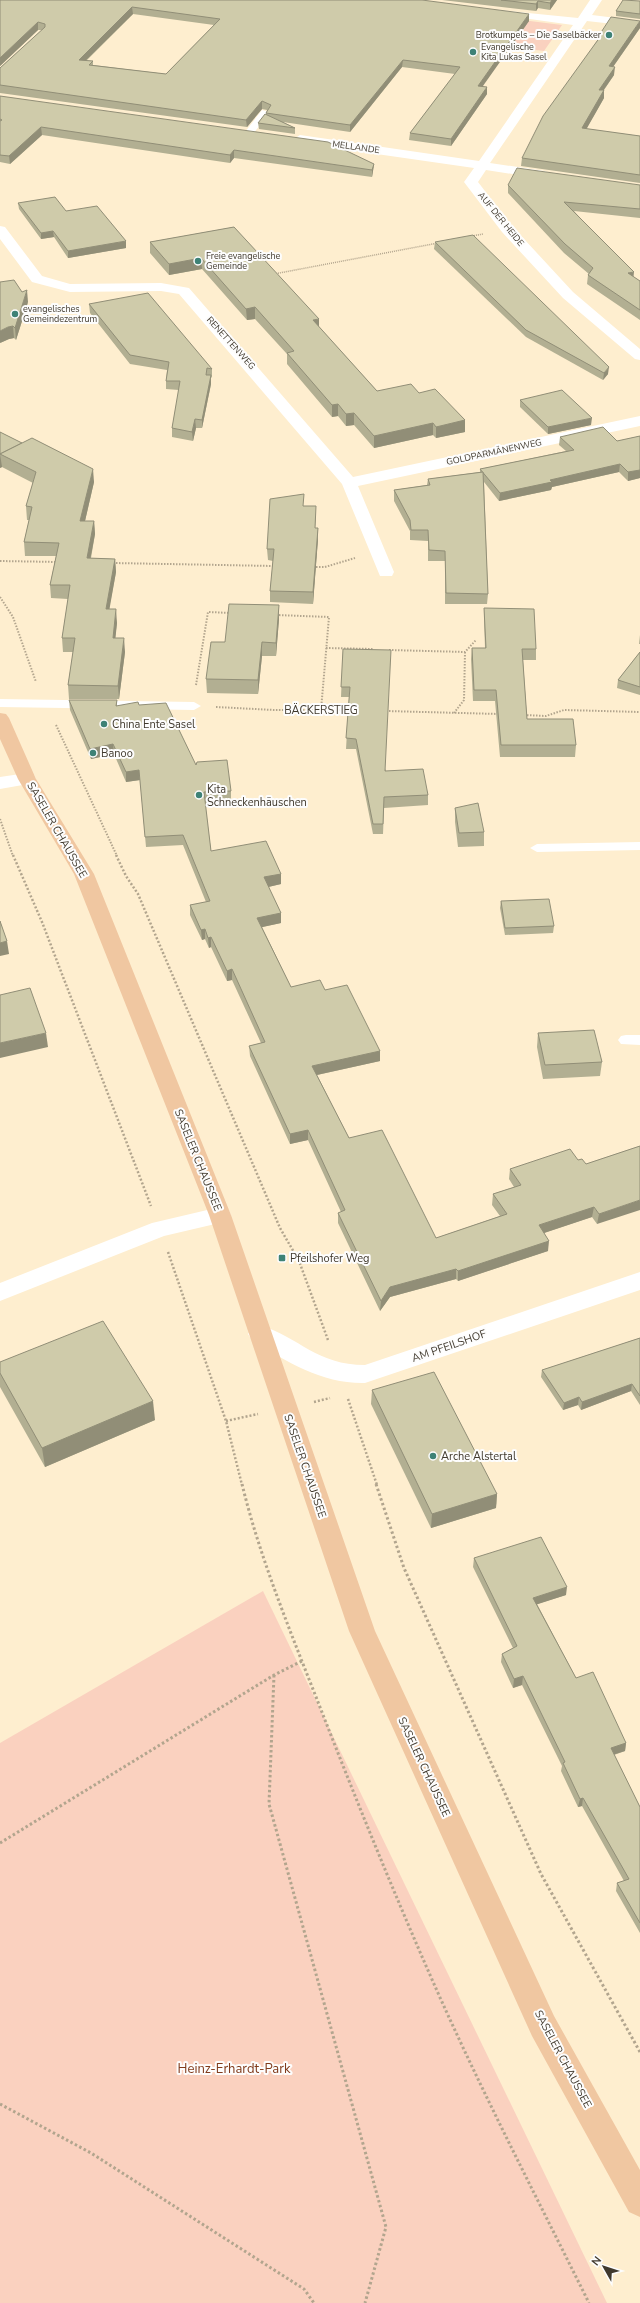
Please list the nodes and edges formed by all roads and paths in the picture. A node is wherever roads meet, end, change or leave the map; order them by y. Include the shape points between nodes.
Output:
1 (596, 0) edge
2 (488, 10) edge
3 (582, 20) junction
4 (640, 24) edge
5 (265, 112) edge
6 (236, 130) edge
7 (250, 132) junction
8 (266, 134) edge
9 (288, 137) edge
10 (484, 166) junction
11 (557, 177) edge
12 (507, 229) junction
13 (0, 230) edge
14 (472, 236) edge
15 (441, 242) edge
16 (267, 275) edge
17 (640, 356) edge
18 (640, 421) edge
19 (349, 483) junction
20 (376, 552) junction
21 (0, 561) edge
22 (63, 562) edge
23 (111, 563) edge
24 (277, 566) edge
25 (309, 567) edge
26 (386, 572) dead end
27 (0, 597) edge
28 (238, 613) edge
29 (269, 614) edge
30 (476, 640) dead end
31 (326, 648) junction
32 (380, 650) edge
33 (388, 650) edge
34 (465, 652) junction
35 (196, 686) dead end
36 (0, 703) edge
37 (45, 704) junction
38 (168, 706) junction
39 (194, 706) joint
40 (321, 710) junction
41 (352, 710) edge
42 (384, 711) edge
43 (180, 712) dead end
44 (640, 712) edge
45 (454, 713) junction
46 (500, 714) edge
47 (523, 715) edge
48 (0, 718) edge
49 (27, 780) junction
50 (0, 784) edge
51 (0, 819) edge
52 (640, 846) edge
53 (536, 848) dead end
54 (220, 1215) junction
55 (160, 1229) junction
56 (640, 1281) edge
57 (0, 1292) edge
58 (260, 1334) junction
59 (338, 1371) junction
60 (302, 1661) junction
61 (274, 1675) junction
62 (0, 1843) edge
63 (640, 2052) edge
64 (0, 2104) edge
65 (640, 2201) edge
66 (314, 2303) edge
67 (365, 2303) edge
68 (588, 2303) edge

1 - 3 street, AUF DER HEIDE
2 - 3 street
3 - 4 street
3 - 10 street, AUF DER HEIDE
5 - 7 lane
6 - 7 street
7 - 8 street
9 - 10 street, MELLANDE
10 - 11 street, MELLANDE
10 - 12 street, AUF DER HEIDE via 471,182
12 - 14 path
12 - 17 street, AUF DER HEIDE via 568,295
13 - 19 street, RENETTENWEG via 37,279 70,288 161,287 184,291
15 - 16 path
18 - 19 street, GOLDPARMÄNENWEG
19 - 20 street, RENETTENWEG
20 - 25 path via 325,567
20 - 26 street, RENETTENWEG
21 - 22 path
23 - 24 path
27 - 37 path via 13,617
28 - 35 path via 208,612
29 - 31 path via 329,617
30 - 34 path
31 - 32 path
31 - 40 path
33 - 34 path
34 - 45 path via 464,700
36 - 37 lane
37 - 38 lane
37 - 59 path via 124,871 138,894 280,1228 299,1261 321,1316
38 - 39 lane
38 - 43 lane
39 - 40 path, BÄCKERSTIEG
40 - 41 path, BÄCKERSTIEG
42 - 45 path
44 - 47 path via 564,710 546,716
45 - 46 path
48 - 49 main road, SASELER CHAUSSEE
49 - 50 street
49 - 54 main road, SASELER CHAUSSEE via 84,874
51 - 55 path
52 - 53 lane
54 - 55 street
54 - 58 main road, SASELER CHAUSSEE
55 - 57 street
55 - 60 path via 226,1422 249,1513
56 - 59 street, AM PFEILSHOF via 376,1371 359,1374
58 - 59 street, AM PFEILSHOF via 311,1362
58 - 65 main road, SASELER CHAUSSEE via 362,1631 543,2026
59 - 63 path via 407,1576 541,1874
60 - 61 path
60 - 68 path via 372,1842 439,1996
61 - 62 path
61 - 67 path via 269,1804 386,2227
64 - 66 path via 91,2153 304,2289

